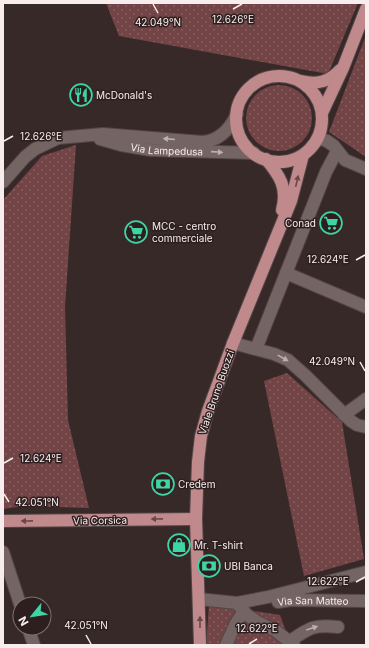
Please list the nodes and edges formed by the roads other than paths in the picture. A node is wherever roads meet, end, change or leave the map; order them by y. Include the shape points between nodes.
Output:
1 (366, 9) edge
2 (343, 68) junction
3 (297, 80) junction
4 (322, 113) junction
5 (237, 114) junction
6 (81, 136) junction
7 (318, 138) junction
8 (337, 151) junction
9 (254, 153) junction
10 (303, 155) junction
11 (266, 160) junction
12 (366, 169) edge
13 (3, 182) edge
14 (274, 244) junction
15 (286, 273) junction
16 (366, 306) edge
17 (233, 343) junction
18 (256, 349) junction
19 (366, 399) edge
20 (344, 415) junction
21 (366, 427) edge
22 (196, 519) junction
23 (3, 521) edge
24 (3, 552) edge
25 (366, 572) edge
26 (17, 596) edge
27 (200, 599) junction
28 (366, 601) edge
29 (259, 602) junction
30 (240, 607) junction
31 (256, 621) junction
32 (338, 627) dead end
33 (292, 643) edge
34 (200, 645) edge
35 (226, 645) edge

1 - 2 main road
2 - 3 main road via 319,83
2 - 4 main road
3 - 4 main road via 314,93
3 - 5 main road via 286,76 263,79 245,93
4 - 7 main road via 322,126
5 -> 6 street, Via Lampedusa via 227,131 219,137 202,142 103,134
5 - 9 main road via 238,129 244,143
6 -> 9 street, Via Lampedusa via 150,150
6 - 13 street, Via Lampedusa via 58,138 35,149
7 - 8 street via 334,146
7 - 10 main road
8 - 12 street via 346,160
8 - 15 street via 326,172
9 - 11 main road
10 - 11 main road via 278,162
14 -> 10 main road, Viale Bruno Buozzi via 291,201
11 - 14 main road, Viale Bruno Buozzi via 279,176 284,192 284,204
14 - 17 main road, Viale Bruno Buozzi
15 - 16 street
15 - 18 street
17 - 18 street
17 - 22 main road, Viale Bruno Buozzi via 201,436
18 -> 20 street via 279,355 296,366
19 - 20 street
20 - 21 street via 357,425
22 -> 23 main road, Via Corsica
22 - 27 main road, Viale Bruno Buozzi
24 - 26 street
25 - 29 street
27 - 30 street
34 -> 27 main road, Viale Bruno Buozzi
28 - 29 street, Via San Matteo
29 - 30 street
29 - 31 street via 254,613
30 - 31 street
30 - 35 street
31 - 33 street
33 -> 32 street via 310,628 323,625

